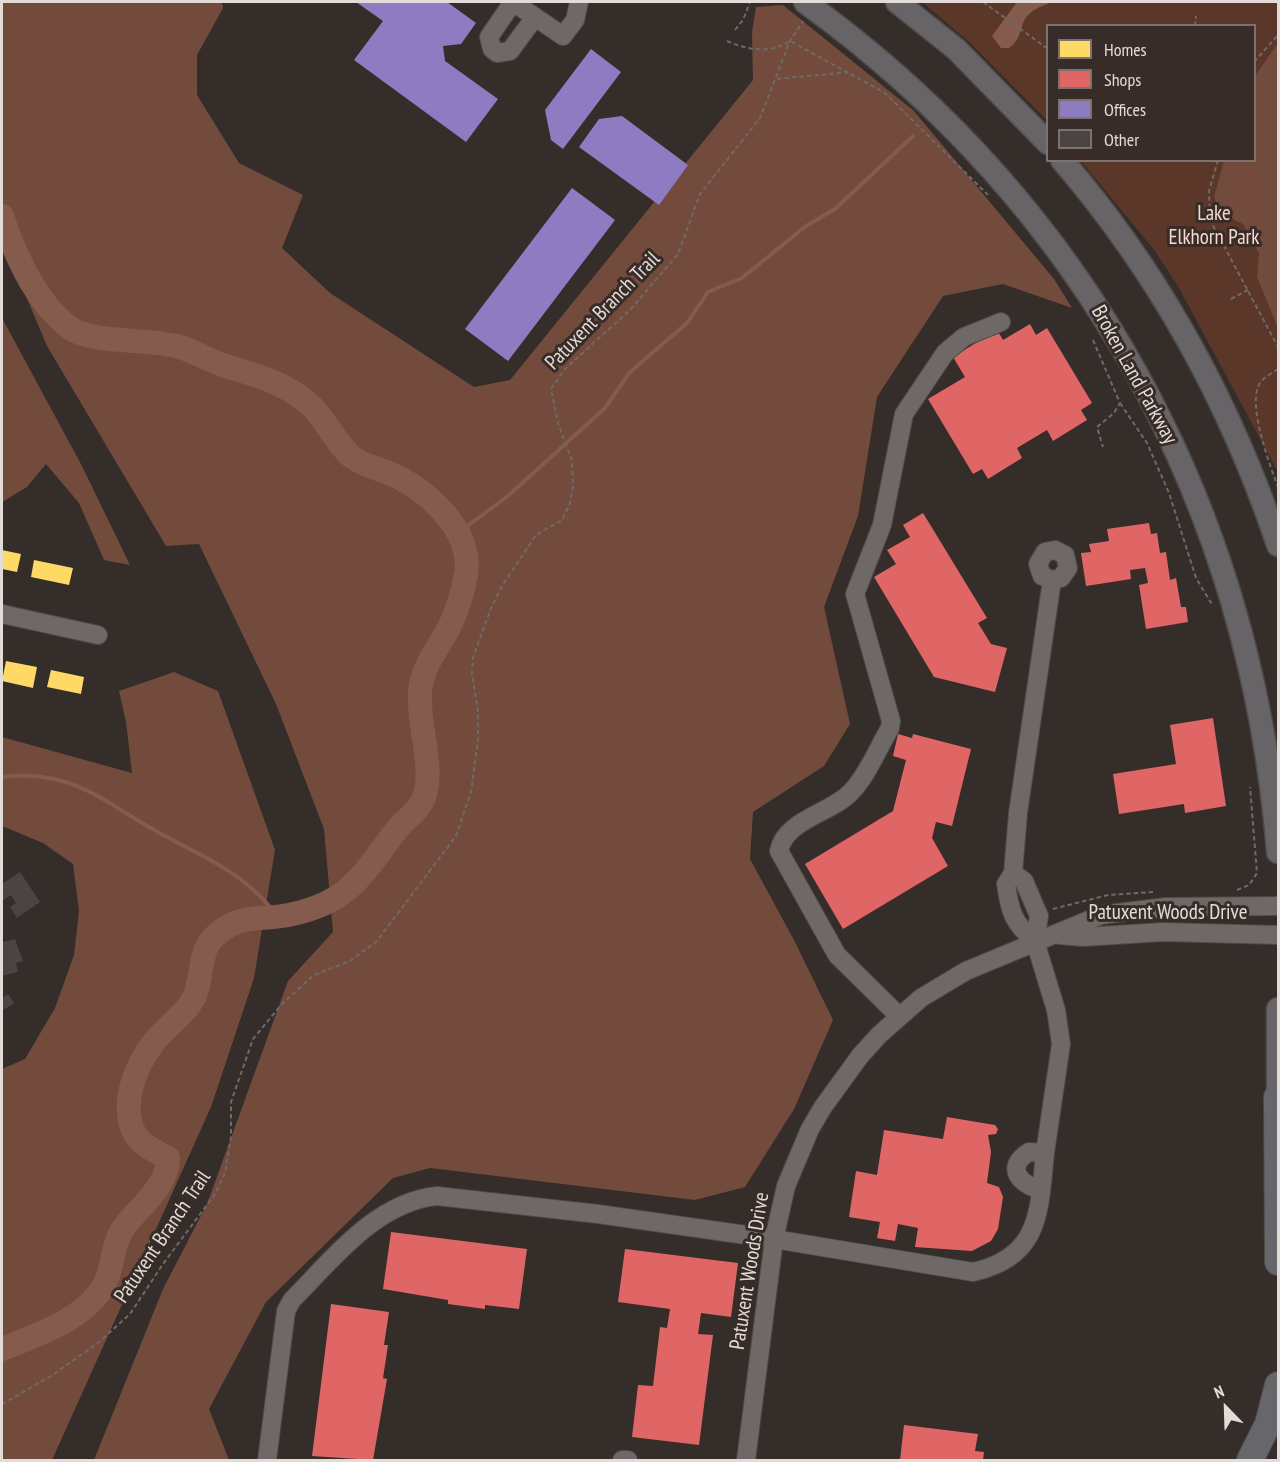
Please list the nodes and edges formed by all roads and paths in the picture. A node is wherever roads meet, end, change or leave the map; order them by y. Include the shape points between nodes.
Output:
1 (513, 2) edge
2 (579, 2) edge
3 (750, 2) edge
4 (897, 2) edge
5 (983, 2) edge
6 (805, 9) edge
7 (1196, 16) dead end
8 (535, 17) junction
9 (1195, 24) edge
10 (735, 30) dead end
11 (1278, 35) edge
12 (727, 41) dead end
13 (790, 41) junction
14 (1046, 48) edge
15 (1256, 60) edge
16 (849, 72) junction
17 (777, 79) junction
18 (1046, 142) edge
19 (1064, 162) edge
20 (1217, 162) edge
21 (988, 196) dead end
22 (1248, 290) junction
23 (1230, 299) dead end
24 (1001, 322) dead end
25 (1090, 334) dead end
26 (1278, 347) edge
27 (1278, 369) edge
28 (1120, 403) junction
29 (1103, 447) dead end
30 (1278, 488) edge
31 (1278, 545) edge
32 (1052, 580) dead end
33 (1216, 610) dead end
34 (2, 614) edge
35 (98, 635) dead end
36 (1250, 781) dead end
37 (1278, 852) edge
38 (1252, 882) dead end
39 (1278, 906) edge
40 (1057, 934) junction
41 (1278, 935) edge
42 (1035, 941) junction
43 (1278, 1009) edge
44 (899, 1016) junction
45 (1278, 1107) edge
46 (1045, 1153) junction
47 (1041, 1190) junction
48 (774, 1239) junction
49 (1278, 1262) edge
50 (1278, 1385) edge
51 (2, 1404) edge
52 (267, 1461) edge
53 (622, 1461) edge
54 (628, 1461) edge
55 (746, 1461) edge
56 (1250, 1461) edge

1 - 8 street
1 - 8 street via 489,37 497,53 510,51
2 - 8 street via 575,20 563,36
3 - 10 path
4 - 18 main road via 956,49
5 - 14 path
6 - 13 path, Patuxent Branch Trail
6 - 37 main road, Broken Land Parkway via 843,29 910,87 988,167 1064,260 1136,370 1211,532 1231,593 1261,711 1273,784
7 - 9 path
11 - 15 path
12 - 13 path via 753,49 782,46
13 - 16 path
13 - 17 path, Patuxent Branch Trail
16 - 17 path
16 - 21 path via 885,93
17 - 51 path, Patuxent Branch Trail via 760,118 700,194 678,254 630,310 557,378 551,389 572,461 570,503 562,520 536,535 508,578 491,608 473,658 478,739 466,814 456,836 377,941 350,961 314,975 282,1005 254,1040 231,1102 229,1156 220,1183 130,1314 98,1343
19 - 31 main road via 1141,265 1195,353 1243,453
20 - 22 path via 1209,191 1210,220
22 - 23 path
22 - 26 path
24 - 44 street via 964,336 945,353 904,414 882,525 855,594 890,728 852,792 784,837 779,851 837,955
25 - 28 path
27 - 30 path via 1258,385 1255,398 1265,455
28 - 29 path via 1097,427
28 - 33 path via 1147,443 1184,534 1196,578
32 - 42 street via 1017,813 1013,873 1006,884 1018,927
34 - 35 street
36 - 38 path via 1257,873
39 - 40 street, Patuxent Woods Drive via 1128,909 1101,915
40 - 41 street, Patuxent Woods Drive
40 - 42 street, Patuxent Woods Drive
42 - 44 street, Patuxent Woods Drive via 966,970
42 - 46 street via 1056,1010 1061,1044
43 - 45 main road
44 - 48 street, Patuxent Woods Drive via 860,1056 810,1129 786,1186
45 - 49 highway
46 - 47 street
46 - 47 street via 1029,1152 1017,1169 1023,1184
47 - 48 street via 1037,1221 1024,1245 1001,1263 973,1272
48 - 52 street via 437,1196 404,1203 375,1220 292,1300 286,1311
48 - 55 street, Patuxent Woods Drive
50 - 56 highway via 1268,1424
53 - 54 street

